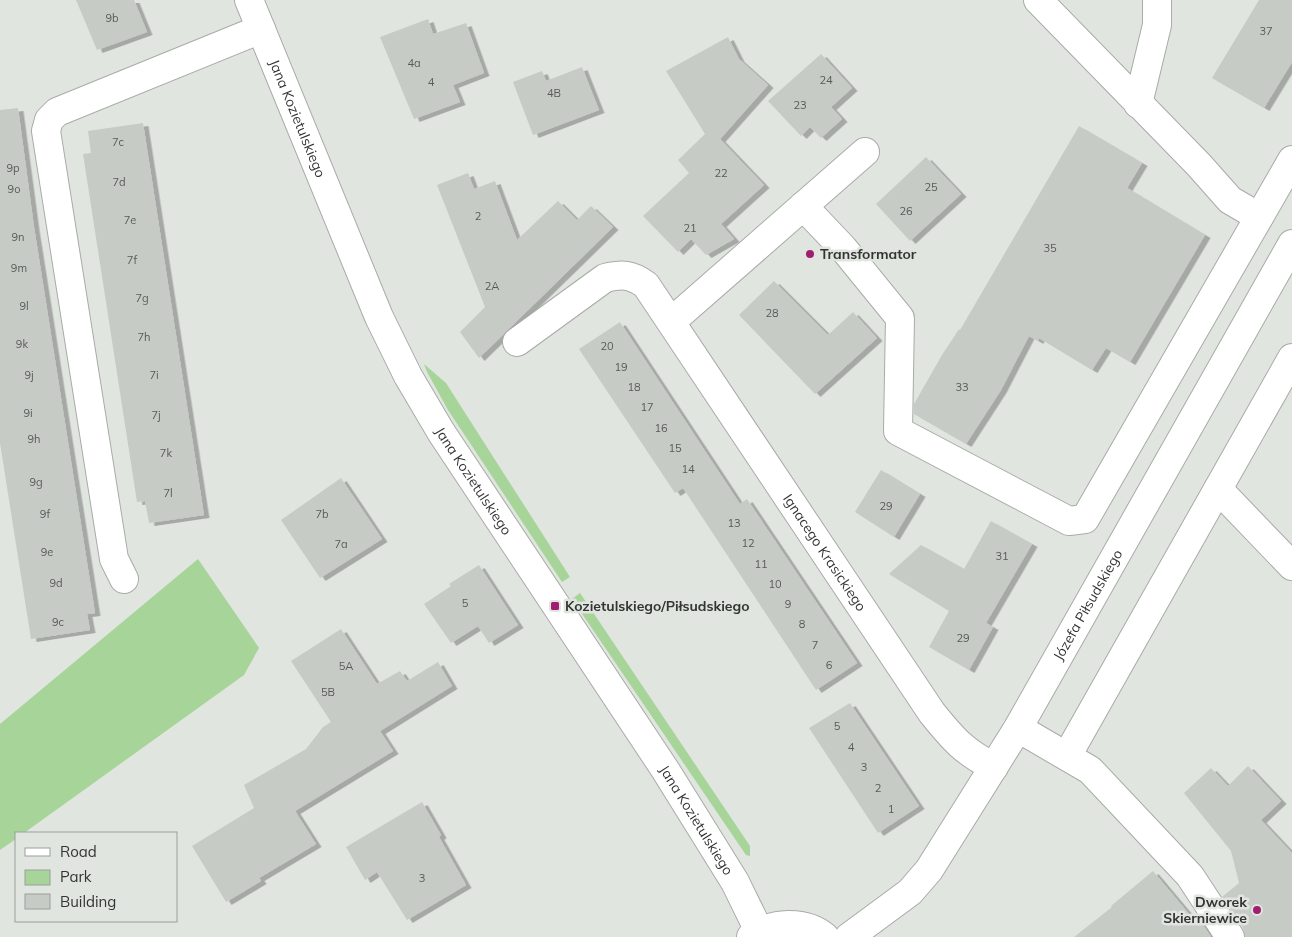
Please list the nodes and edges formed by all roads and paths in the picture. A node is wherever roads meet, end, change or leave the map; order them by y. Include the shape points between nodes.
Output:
1 (249, 0) edge
2 (1038, 0) edge
3 (1157, 0) edge
4 (261, 29) junction
5 (1138, 104) junction
6 (865, 152) dead end
7 (1292, 160) edge
8 (803, 206) junction
9 (1259, 217) junction
10 (1291, 245) edge
11 (672, 321) junction
12 (517, 342) dead end
13 (1292, 358) edge
14 (1218, 489) junction
15 (1292, 566) edge
16 (124, 579) dead end
17 (1018, 728) junction
18 (1067, 756) junction
19 (994, 767) junction
20 (755, 934) edge
21 (825, 937) edge
22 (849, 937) edge
23 (1230, 937) edge

1 - 4 street, Jana Kozietulskiego
2 - 5 street
3 - 5 street via 1157,25
4 - 16 street via 57,112 47,126 114,559
4 - 20 street, Jana Kozietulskiego via 379,317 408,376 441,432 666,771 735,882
5 - 9 street via 1230,200
6 - 8 street
7 - 9 street
8 - 9 street via 843,248 900,318 898,431 1069,521 1085,519
8 - 11 street
10 - 17 street, Józefa Piłsudskiego
11 - 12 street, Ignacego Krasickiego via 646,285 635,277 622,274 605,278
11 - 19 street, Ignacego Krasickiego via 932,713 970,755
13 - 14 street
14 - 15 street
14 - 18 street
17 - 18 street
17 - 19 street, Józefa Piłsudskiego
18 - 23 street via 1090,770 1190,876
19 - 22 street, Józefa Piłsudskiego via 929,870 910,892
20 - 21 street via 780,925 800,926

